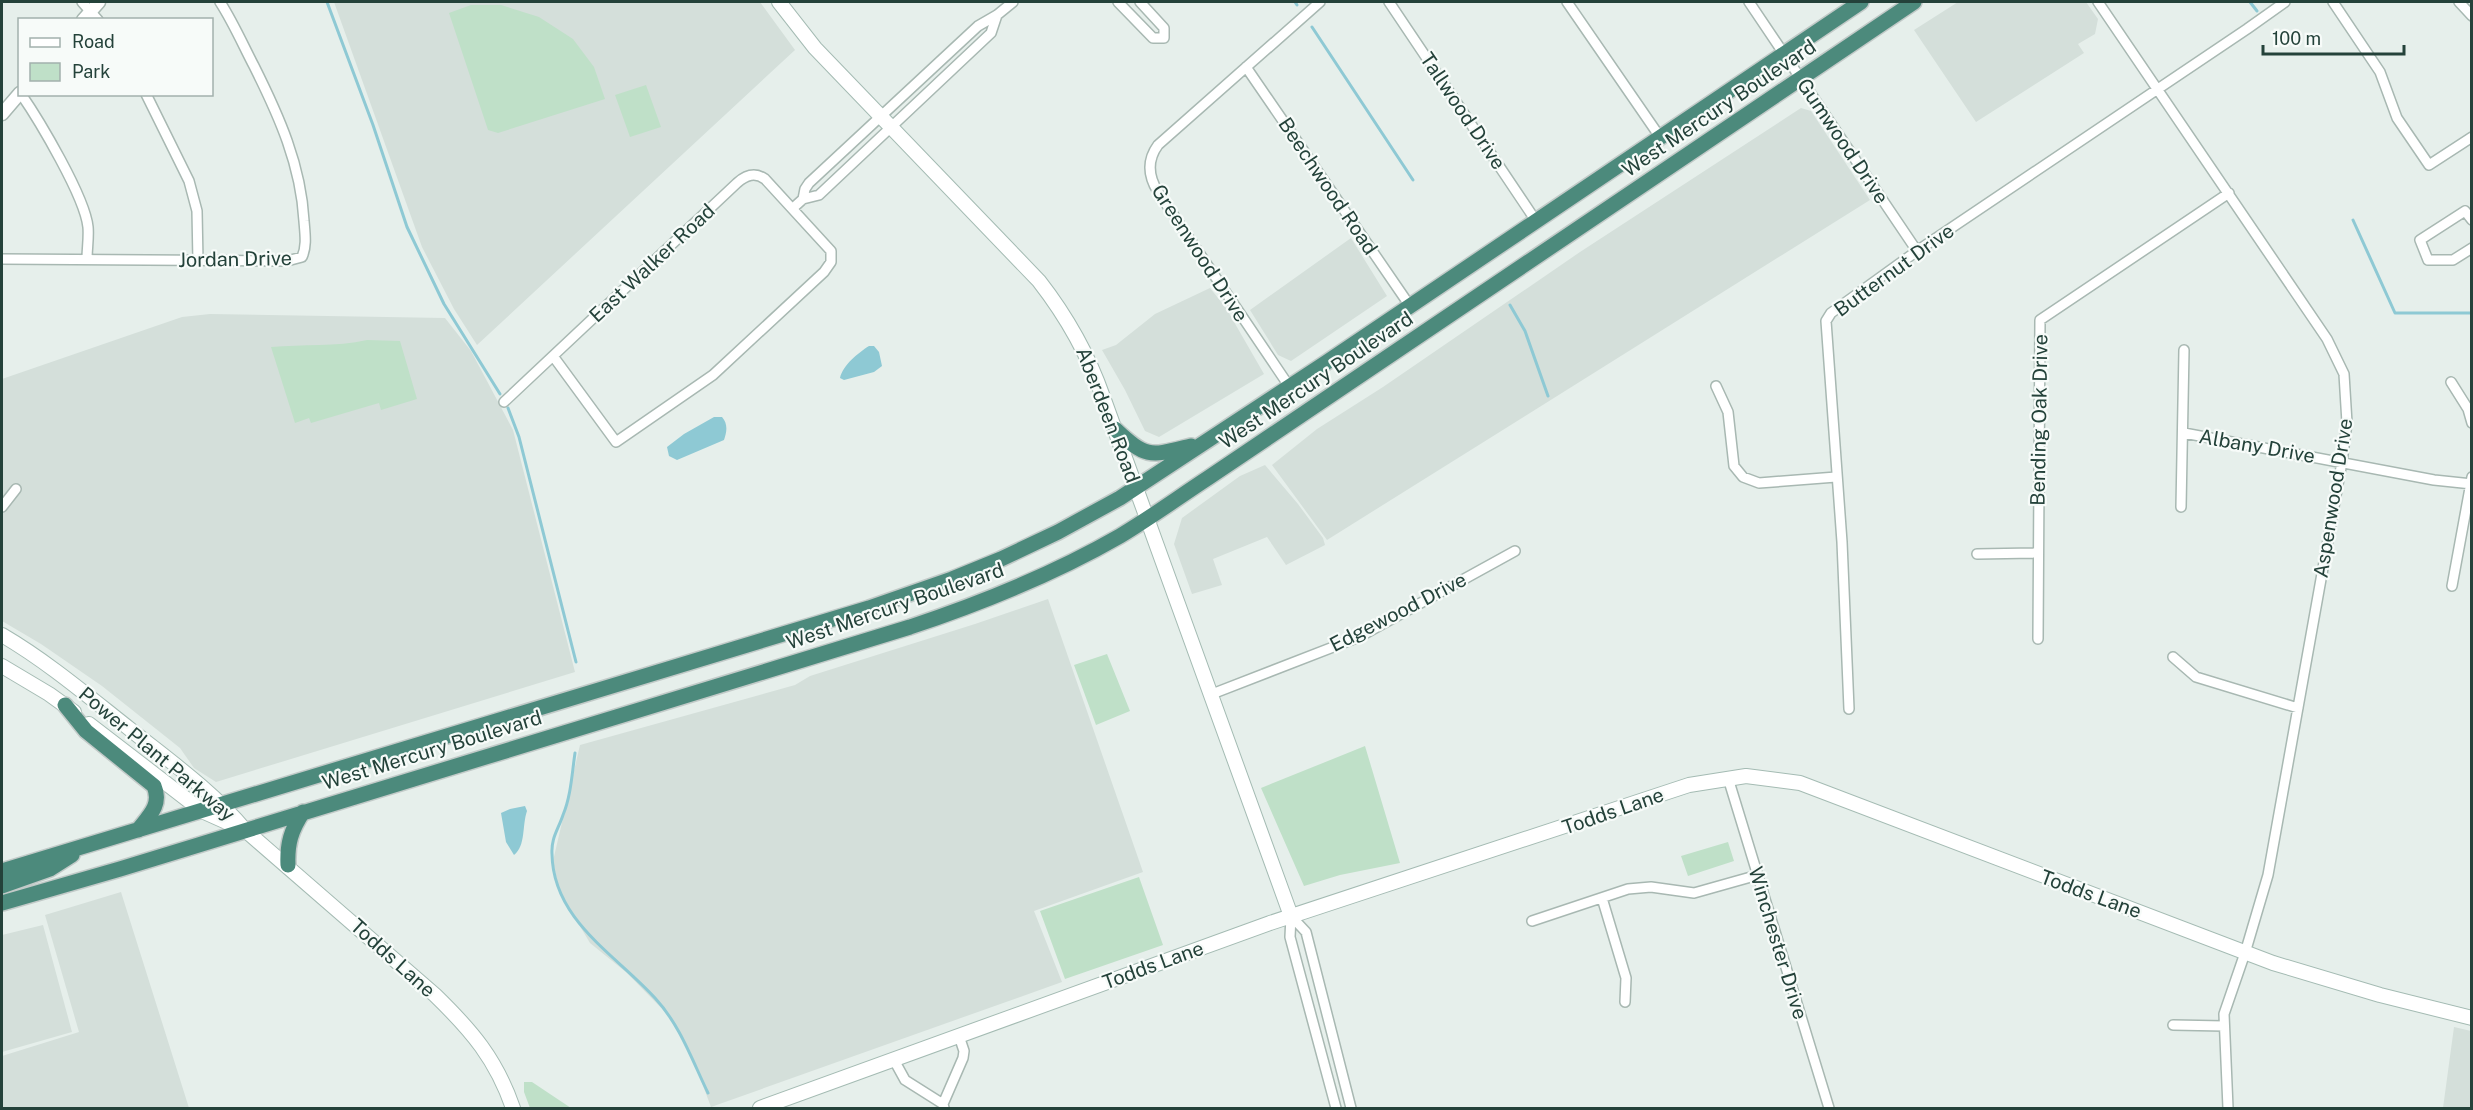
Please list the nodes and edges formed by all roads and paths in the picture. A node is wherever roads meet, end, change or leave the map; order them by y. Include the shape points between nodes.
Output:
1 (220, 2) edge
2 (779, 2) edge
3 (1013, 2) edge
4 (1118, 2) edge
5 (1140, 2) edge
6 (1320, 2) edge
7 (1389, 2) edge
8 (1567, 2) edge
9 (1749, 2) edge
10 (1861, 2) edge
11 (1914, 2) edge
12 (2098, 2) edge
13 (2285, 2) edge
14 (2332, 2) edge
15 (2459, 2) edge
16 (997, 15) junction
17 (2472, 16) edge
18 (1784, 53) junction
19 (1246, 67) junction
20 (1800, 78) junction
21 (2157, 90) junction
22 (18, 96) edge
23 (22, 96) edge
24 (147, 96) edge
25 (2, 114) edge
26 (880, 115) junction
27 (893, 128) junction
28 (1660, 137) junction
29 (2472, 137) edge
30 (2229, 193) junction
31 (803, 199) junction
32 (793, 208) junction
33 (2472, 220) edge
34 (1536, 221) junction
35 (2472, 249) edge
36 (1917, 252) junction
37 (87, 259) junction
38 (2, 260) edge
39 (198, 261) junction
40 (1410, 306) junction
41 (2184, 350) dead end
42 (553, 356) junction
43 (2451, 382) dead end
44 (1289, 386) junction
45 (1716, 386) dead end
46 (504, 402) dead end
47 (2472, 423) edge
48 (1115, 429) junction
49 (2184, 433) junction
50 (1203, 443) junction
51 (2342, 462) junction
52 (1836, 477) junction
53 (2471, 481) edge
54 (1136, 488) junction
55 (16, 489) dead end
56 (2, 507) edge
57 (2181, 507) dead end
58 (1147, 518) junction
59 (1515, 551) dead end
60 (2037, 553) junction
61 (1977, 554) dead end
62 (2452, 586) dead end
63 (2, 627) edge
64 (2, 634) edge
65 (2038, 639) dead end
66 (26, 649) junction
67 (2173, 657) dead end
68 (2, 666) edge
69 (1212, 694) junction
70 (65, 705) junction
71 (2298, 708) junction
72 (1849, 709) dead end
73 (1728, 778) junction
74 (223, 804) junction
75 (202, 811) junction
76 (303, 812) junction
77 (138, 830) junction
78 (245, 830) junction
79 (87, 845) junction
80 (288, 866) junction
81 (2, 871) edge
82 (1758, 875) junction
83 (2, 885) edge
84 (1602, 898) junction
85 (2, 903) edge
86 (1291, 916) junction
87 (1532, 921) dead end
88 (2245, 953) junction
89 (1625, 1002) dead end
90 (2472, 1018) edge
91 (2173, 1025) dead end
92 (2224, 1026) junction
93 (959, 1036) junction
94 (894, 1060) junction
95 (943, 1106) edge
96 (513, 1108) edge
97 (760, 1108) edge
98 (1336, 1108) edge
99 (1351, 1108) edge
100 (1829, 1108) edge
101 (2228, 1108) edge

1 - 39 street, Jordan Drive via 279,116 292,153 302,198 305,250 296,260
2 - 26 main road, Aberdeen Road via 815,48
3 - 16 street
4 - 5 street via 1153,38 1164,38 1164,28
6 - 19 street, Greenwood Drive
7 - 34 street, Tallwood Drive
8 - 28 street
9 - 18 street, Gumwood Drive
10 - 18 highway, West Mercury Boulevard
11 - 20 highway, West Mercury Boulevard
12 - 21 street, Aspenwood Drive
13 - 21 street, Butternut Drive
14 - 29 street via 2380,72 2397,118 2429,165
15 - 17 street
16 - 26 street via 978,26
16 - 27 street via 991,33
18 - 20 street, Gumwood Drive
18 - 28 highway, West Mercury Boulevard
19 - 40 street, Beechwood Road
19 - 44 street, Greenwood Drive via 1158,145 1151,157 1150,172 1158,192
20 - 36 street, Gumwood Drive
20 - 58 highway, West Mercury Boulevard
21 - 30 street, Aspenwood Drive
21 - 36 street, Butternut Drive
22 - 25 street
23 - 37 street via 35,114 83,207 88,226
24 - 39 street via 189,181 197,211
26 - 27 main road, Aberdeen Road
26 - 31 street via 809,183
27 - 31 street via 819,195
27 - 48 main road, Aberdeen Road via 1054,300 1086,354
28 - 34 highway, West Mercury Boulevard
30 - 51 street, Aspenwood Drive via 2327,339 2344,374 2348,423
30 - 60 street, Bending Oak Drive via 2040,320
31 - 32 street
32 - 42 street, East Walker Road via 762,177 743,178
32 - 42 street, East Walker Road via 829,248 832,258 827,269 722,367 616,442
33 - 35 street via 2465,211 2420,240 2428,260 2453,260
34 - 40 highway, West Mercury Boulevard
36 - 52 street, Butternut Drive via 1826,321
37 - 38 street, Jordan Drive
37 - 39 street, Jordan Drive
40 - 44 highway, West Mercury Boulevard
41 - 49 street
42 - 46 street, East Walker Road
43 - 47 street
44 - 50 highway, West Mercury Boulevard
45 - 52 street via 1728,412 1734,466 1743,477 1759,483
48 - 50 highway via 1149,454
48 - 54 main road, Aberdeen Road
49 - 51 street, Albany Drive
49 - 57 street
50 - 54 highway, West Mercury Boulevard
51 - 53 street, Albany Drive via 2434,480
51 - 71 street, Aspenwood Drive
52 - 72 street, Butternut Drive
53 - 62 street
54 - 58 main road, Aberdeen Road
54 - 74 highway, West Mercury Boulevard via 1029,546 900,598
55 - 56 street
58 - 69 main road, Aberdeen Road
58 - 76 highway, West Mercury Boulevard via 1048,573 947,615
59 - 69 street, Edgewood Drive via 1359,637
60 - 61 street
60 - 65 street, Bending Oak Drive
63 - 66 main road
64 - 66 main road, Power Plant Parkway
66 - 74 main road, Power Plant Parkway
67 - 71 street via 2196,677
68 - 70 main road, Power Plant Parkway
69 - 86 main road, Aberdeen Road
70 - 75 main road, Power Plant Parkway
70 - 77 highway via 86,731 154,786 156,806
71 - 88 street, Aspenwood Drive via 2268,875
73 - 82 street, Winchester Drive
73 - 86 main road, Todds Lane via 1689,785
73 - 88 main road, Todds Lane via 1746,776 1800,783
74 - 75 highway, West Mercury Boulevard
74 - 78 main road, Power Plant Parkway
75 - 77 highway, West Mercury Boulevard
75 - 78 main road, Power Plant Parkway
76 - 78 highway, West Mercury Boulevard
76 - 80 highway via 288,843
77 - 79 highway, West Mercury Boulevard
78 - 80 main road, Todds Lane
78 - 85 highway, West Mercury Boulevard
79 - 81 highway, West Mercury Boulevard
79 - 83 highway via 50,869
80 - 96 main road, Todds Lane via 457,1016 492,1059
82 - 84 street via 1694,893 1640,887
82 - 100 street, Winchester Drive
84 - 87 street
84 - 89 street via 1626,978
86 - 93 main road, Todds Lane
86 - 98 street via 1290,937
86 - 99 street via 1306,932
88 - 90 main road, Todds Lane via 2373,993
88 - 92 street, Aspenwood Drive via 2224,1014
91 - 92 street
92 - 101 street, Aspenwood Drive
93 - 94 main road, Todds Lane
93 - 95 street via 963,1058
94 - 95 street via 905,1080
94 - 97 main road, Todds Lane

